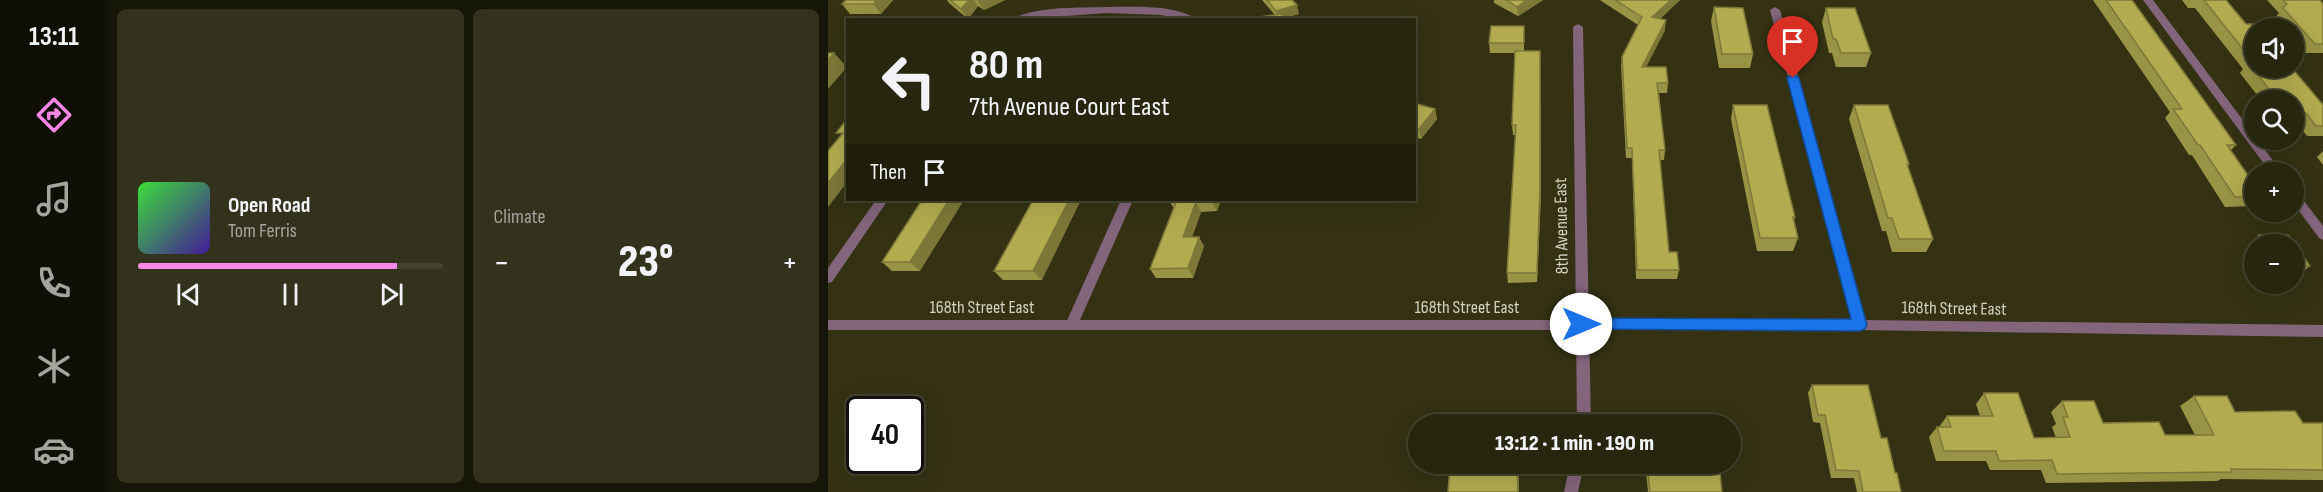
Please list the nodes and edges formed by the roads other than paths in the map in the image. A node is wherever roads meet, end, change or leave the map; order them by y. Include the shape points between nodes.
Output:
1 (2148, 0) edge
2 (1774, 10) dead end
3 (1019, 18) edge
4 (1190, 18) edge
5 (1578, 27) dead end
6 (2269, 162) edge
7 (881, 201) edge
8 (1127, 201) edge
9 (2304, 209) edge
10 (2323, 235) edge
11 (828, 278) edge
12 (1581, 324) junction
13 (828, 325) edge
14 (1071, 325) junction
15 (1860, 325) junction
16 (2323, 331) edge
17 (1584, 414) edge
18 (1576, 474) edge
19 (1571, 492) edge

1 - 6 street
2 - 15 street
3 - 4 street via 1068,10 1163,11
5 - 12 street, 8th Avenue East
7 - 11 street
8 - 14 street
9 - 10 street
12 - 14 street, 168th Street East
12 - 15 street, 168th Street East
12 - 17 street, 8th Avenue East
13 - 14 street, 168th Street East
15 - 16 street, 168th Street East
18 - 19 street

